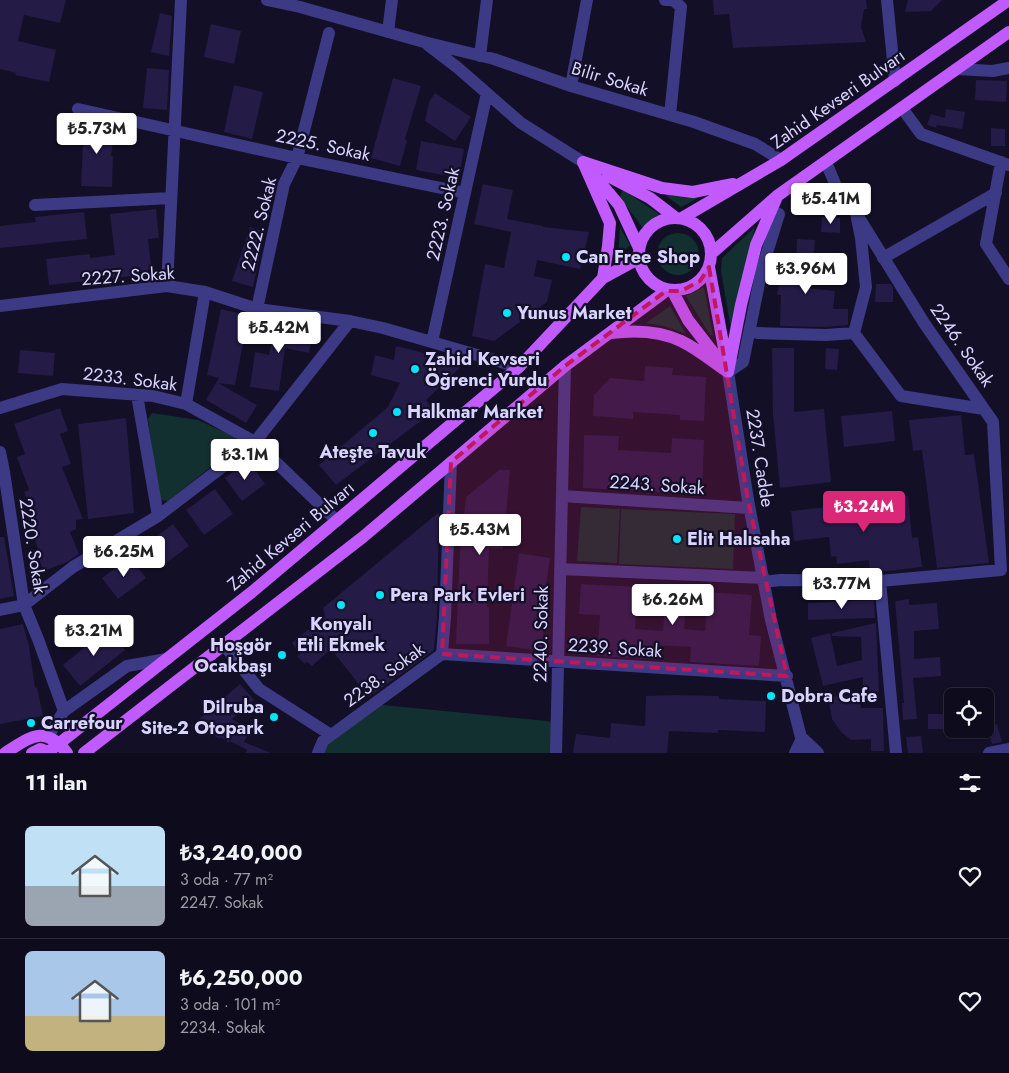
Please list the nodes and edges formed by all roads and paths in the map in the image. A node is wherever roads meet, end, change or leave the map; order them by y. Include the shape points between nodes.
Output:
1 (181, 0) edge
2 (267, 0) edge
3 (392, 0) edge
4 (487, 0) edge
5 (587, 0) edge
6 (665, 0) edge
7 (673, 0) edge
8 (887, 0) edge
9 (1009, 0) edge
10 (290, 3) edge
11 (388, 32) junction
12 (1009, 32) edge
13 (329, 33) dead end
14 (424, 42) junction
15 (480, 56) junction
16 (1009, 68) edge
17 (956, 69) junction
18 (895, 81) junction
19 (571, 86) junction
20 (487, 93) junction
21 (902, 108) junction
22 (78, 109) dead end
23 (670, 115) junction
24 (174, 130) junction
25 (297, 158) junction
26 (781, 160) junction
27 (583, 162) junction
28 (826, 162) junction
29 (1005, 163) edge
30 (748, 180) junction
31 (996, 192) junction
32 (465, 193) junction
33 (777, 196) junction
34 (171, 198) junction
35 (35, 205) dead end
36 (779, 214) dead end
37 (856, 214) junction
38 (679, 218) junction
39 (638, 253) junction
40 (712, 253) junction
41 (883, 258) junction
42 (709, 267) junction
43 (603, 278) junction
44 (1009, 278) edge
45 (167, 286) junction
46 (670, 291) junction
47 (205, 292) junction
48 (0, 306) edge
49 (257, 309) junction
50 (350, 322) junction
51 (757, 333) dead end
52 (854, 333) junction
53 (610, 334) junction
54 (432, 342) junction
55 (564, 366) junction
56 (520, 367) junction
57 (728, 372) junction
58 (137, 395) junction
59 (186, 404) junction
60 (0, 408) edge
61 (984, 409) junction
62 (255, 442) junction
63 (0, 452) edge
64 (451, 462) junction
65 (2, 472) edge
66 (562, 496) junction
67 (749, 508) junction
68 (158, 516) junction
69 (337, 521) junction
70 (1004, 532) edge
71 (560, 569) junction
72 (764, 580) junction
73 (880, 581) junction
74 (24, 605) junction
75 (0, 610) edge
76 (224, 645) junction
77 (442, 654) junction
78 (166, 659) junction
79 (558, 662) junction
80 (787, 676) junction
81 (64, 711) junction
82 (113, 731) junction
83 (331, 735) junction
84 (48, 736) junction
85 (802, 738) junction
86 (1009, 749) edge
87 (55, 751) edge
88 (5, 753) edge
89 (32, 753) edge
90 (84, 753) edge
91 (102, 753) edge
92 (318, 753) edge
93 (556, 753) edge
94 (795, 753) edge
95 (805, 753) edge
96 (818, 753) edge
97 (896, 753) edge
98 (989, 753) edge

1 - 24 street
2 - 10 street, Bilir Sokak
3 - 11 street
4 - 15 street
5 - 19 street
6 - 7 street
7 - 23 street via 682,7
8 - 18 street
9 - 18 main road, Zahid Kevseri Bulvarı
10 - 11 street, Bilir Sokak
11 - 14 street, Bilir Sokak
12 - 17 main road
13 - 25 street, 2222. Sokak
14 - 15 street, Bilir Sokak
14 - 20 street
15 - 19 street, Bilir Sokak
16 - 17 street via 993,71
17 - 21 main road
18 - 26 main road, Zahid Kevseri Bulvarı
19 - 23 street, Bilir Sokak
20 - 27 street via 521,123
20 - 32 street, 2223. Sokak
21 - 28 main road
21 - 29 street via 921,134
22 - 24 street, 2225. Sokak
23 - 26 street, Bilir Sokak via 754,144
24 - 25 street, 2225. Sokak
24 - 34 street
25 - 32 street, 2225. Sokak
25 - 49 street, 2222. Sokak via 284,184
26 - 30 main road, Zahid Kevseri Bulvarı
27 - 30 main road via 662,188 693,192
27 - 38 main road via 650,198
27 - 39 main road via 619,205
27 - 43 main road via 610,223
28 - 33 main road
28 - 37 street, 2246. Sokak via 838,191
29 - 31 street
30 - 38 main road, Zahid Kevseri Bulvarı
31 - 41 street
31 - 44 street via 986,244
32 - 54 street, 2223. Sokak
33 - 40 main road
33 - 57 main road via 756,245
34 - 35 street
34 - 45 street
36 - 57 street via 762,269 743,362
37 - 41 street, 2246. Sokak
37 - 52 street, 2246. Sokak via 866,287
38 - 39 main road via 666,219 652,226 642,238
38 - 40 main road via 693,222 702,230
39 - 43 main road, Zahid Kevseri Bulvarı
39 - 46 main road via 648,279
40 - 42 main road
41 - 61 street, 2246. Sokak
42 - 46 main road via 700,281 681,291
42 - 57 main road
43 - 56 main road, Zahid Kevseri Bulvarı
45 - 47 street, 2227. Sokak
45 - 48 street, 2227. Sokak
46 - 53 main road
46 - 57 main road
47 - 49 street, 2227. Sokak
47 - 59 street
49 - 50 street, 2227. Sokak
50 - 54 street, 2227. Sokak
50 - 62 street
51 - 52 street
52 - 61 street via 901,396
53 - 55 main road
53 - 57 main road via 631,331 681,341
54 - 56 street, 2227. Sokak
55 - 64 main road
55 - 66 street, 2240. Sokak
56 - 69 main road, Zahid Kevseri Bulvarı
57 - 67 street, 2237. Cadde
58 - 59 street, 2233. Sokak
58 - 60 street, 2233. Sokak via 62,389
58 - 68 street
59 - 62 street, 2233. Sokak
61 - 70 street, 2246. Sokak via 993,422
62 - 68 street
62 - 69 street, 2233. Sokak
63 - 65 street, 2220. Sokak
64 - 76 main road
64 - 77 street, 2238. Sokak
65 - 74 street, 2220. Sokak
66 - 67 street, 2243. Sokak
66 - 71 street, 2240. Sokak
67 - 72 street, 2237. Cadde
68 - 74 street via 73,567
69 - 78 main road, Zahid Kevseri Bulvarı
70 - 73 street, 2246. Sokak via 1001,570
71 - 72 street
71 - 79 street, 2240. Sokak
72 - 73 street
72 - 80 street, 2237. Cadde via 771,620
73 - 97 street
74 - 75 street
74 - 81 street, 2220. Sokak
76 - 82 main road
76 - 83 street via 259,689
77 - 79 street, 2239. Sokak
77 - 83 street, 2238. Sokak
78 - 81 street via 127,666
78 - 87 main road, Zahid Kevseri Bulvarı
79 - 80 street, 2239. Sokak
79 - 93 street, 2240. Sokak
80 - 85 street, 2237. Cadde
81 - 84 street
82 - 90 main road
82 - 91 main road
83 - 92 street, 2238. Sokak via 323,741
84 - 87 main road
84 - 88 main road via 34,736
85 - 94 street
85 - 95 street, 2237. Cadde
85 - 96 street
86 - 98 street
87 - 89 main road via 40,749

